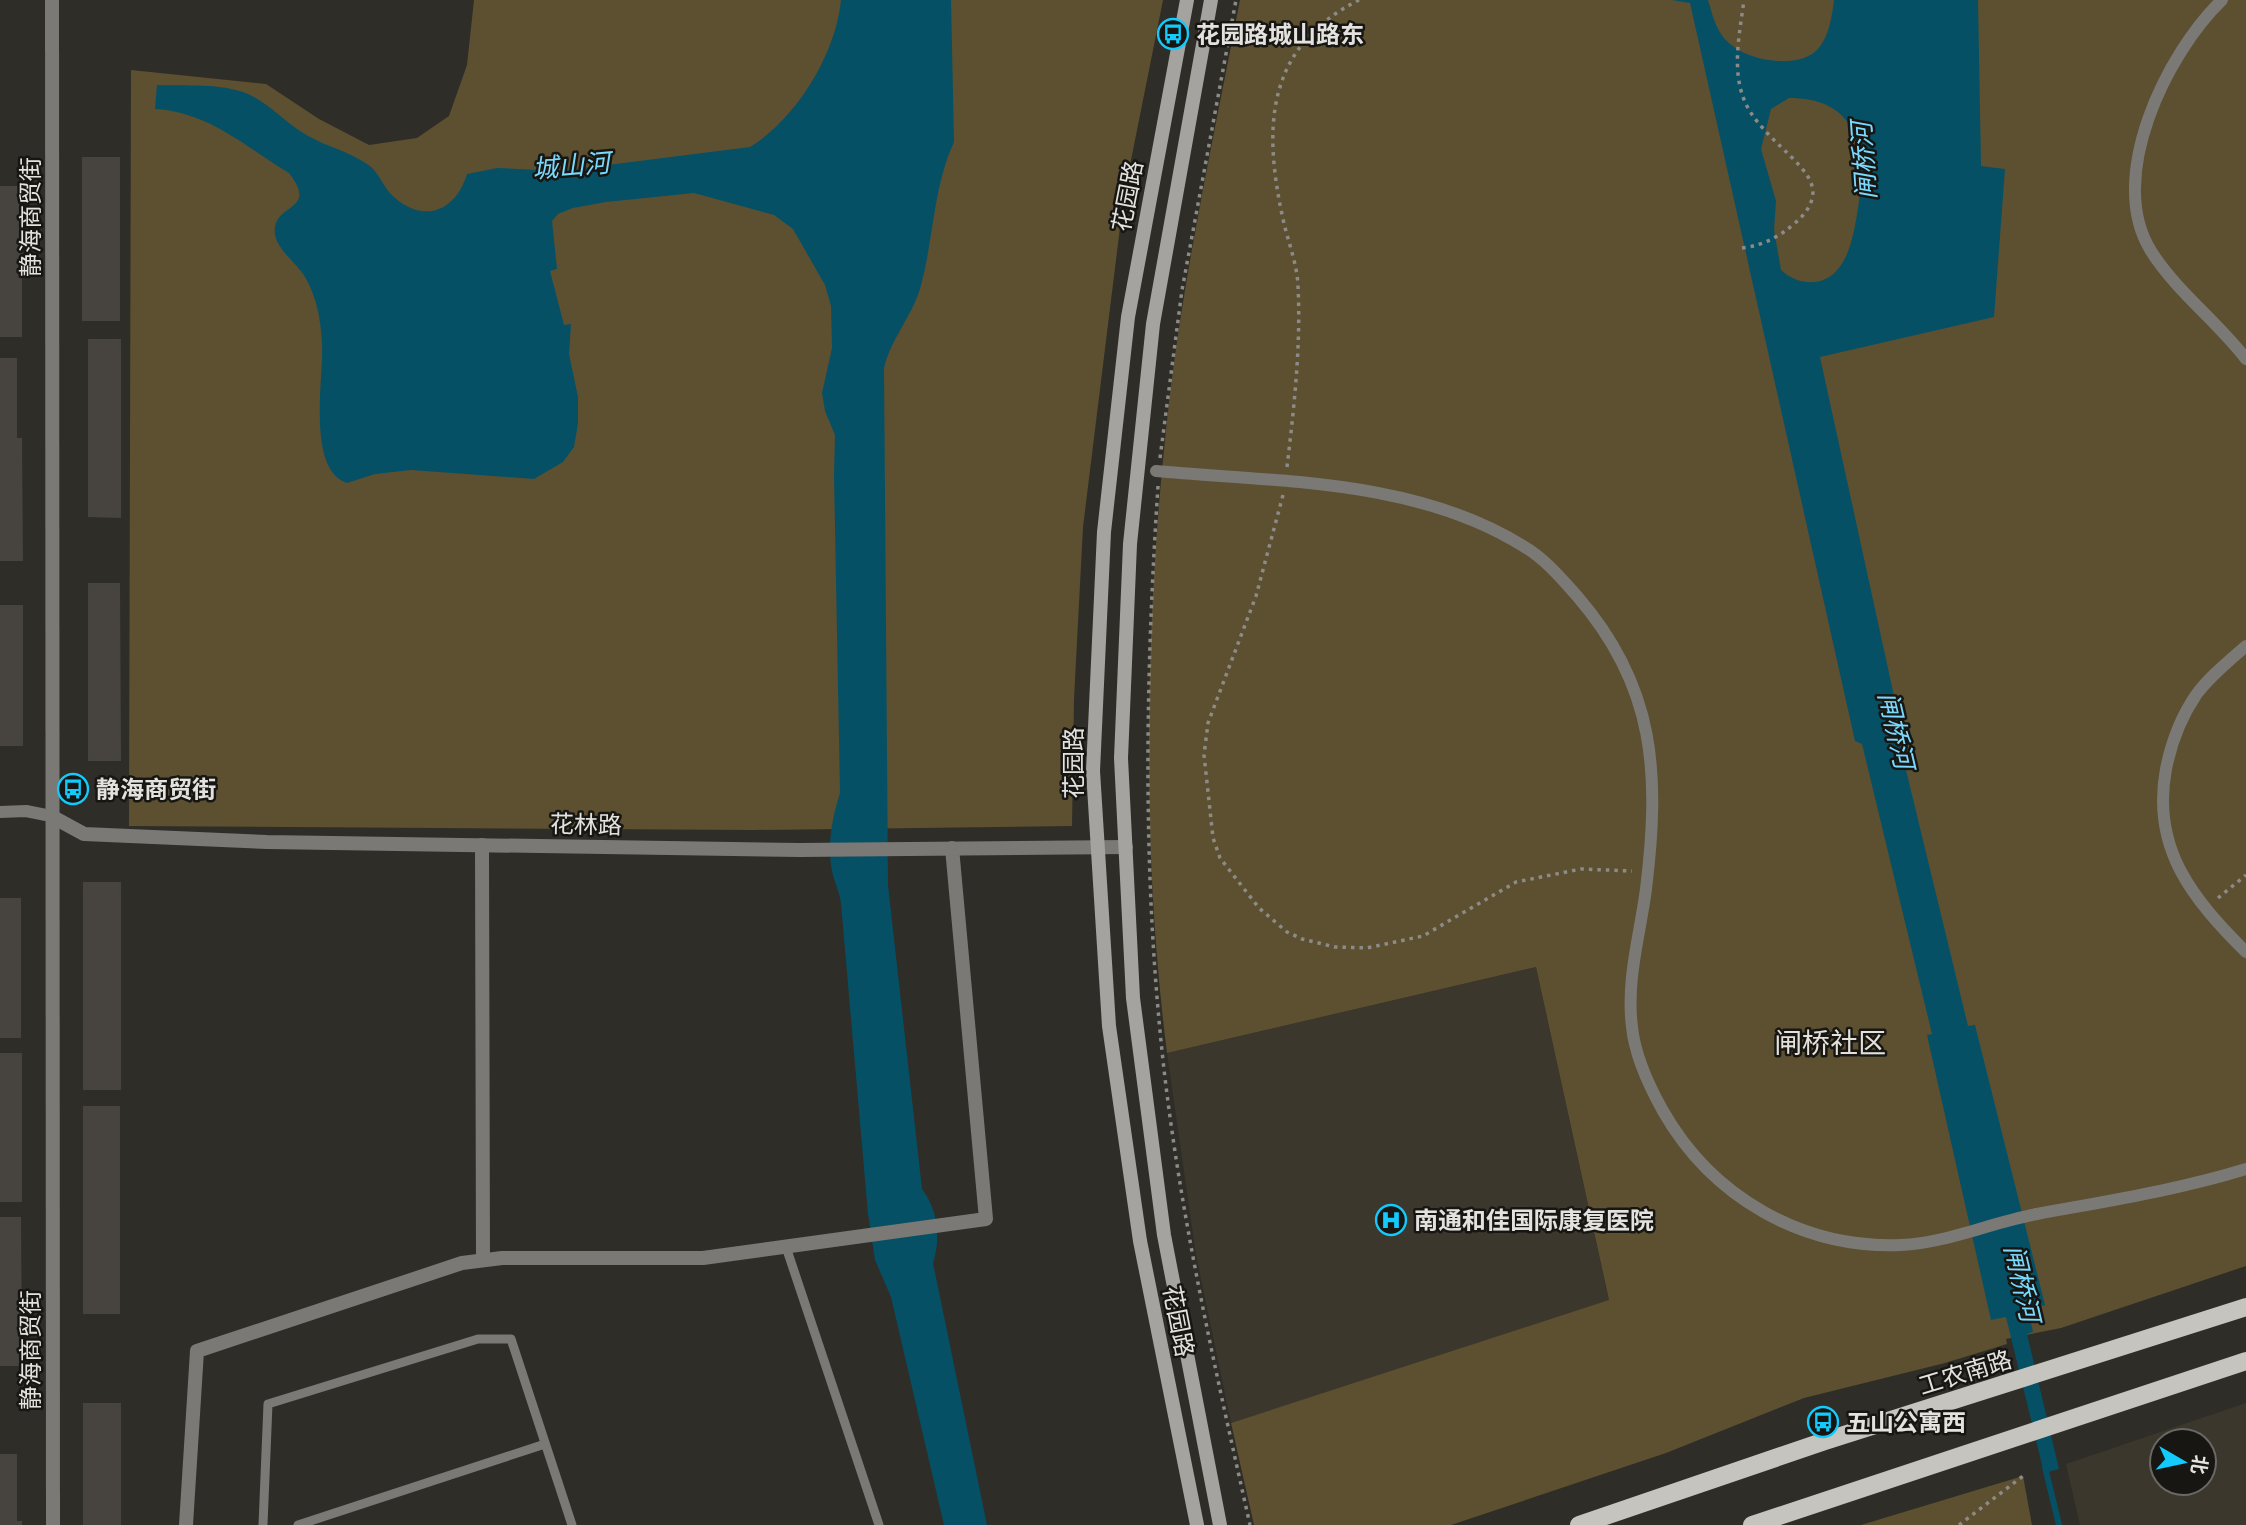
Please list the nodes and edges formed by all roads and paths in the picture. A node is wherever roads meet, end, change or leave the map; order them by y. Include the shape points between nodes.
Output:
1 (52, 0) edge
2 (1187, 0) edge
3 (1211, 0) edge
4 (1236, 0) edge
5 (1359, 0) edge
6 (1744, 0) edge
7 (2222, 0) edge
8 (1742, 248) dead end
9 (2246, 359) edge
10 (1158, 470) junction
11 (1285, 482) junction
12 (2246, 646) edge
13 (0, 812) edge
14 (51, 816) junction
15 (482, 845) junction
16 (1126, 847) junction
17 (952, 848) junction
18 (1098, 848) junction
19 (1648, 873) junction
20 (2246, 875) edge
21 (2204, 907) junction
22 (2246, 952) edge
23 (2246, 1169) edge
24 (786, 1247) junction
25 (483, 1260) junction
26 (2246, 1307) edge
27 (2246, 1361) edge
28 (545, 1444) junction
29 (2023, 1476) dead end
30 (53, 1525) edge
31 (186, 1525) edge
32 (262, 1525) edge
33 (298, 1525) edge
34 (572, 1525) edge
35 (879, 1525) edge
36 (1197, 1525) edge
37 (1220, 1525) edge
38 (1250, 1525) edge
39 (1579, 1525) edge
40 (1752, 1525) edge
41 (1959, 1525) edge

1 - 14 street, 静海商贸街
2 - 18 main road, 花园路 via 1128,317 1104,532 1093,771
3 - 16 main road, 花园路 via 1153,324 1130,544 1121,758
4 - 10 path via 1182,290
5 - 11 path via 1331,16 1306,40 1274,99 1275,178 1298,284 1294,399
6 - 8 path via 1739,43 1742,96 1770,140 1803,171 1813,188 1806,212 1776,237
7 - 9 street via 2174,67 2149,116 2139,151 2135,211 2151,251
10 - 11 street
10 - 38 path via 1148,669 1148,830 1164,1064 1192,1256
11 - 19 street via 1381,493 1436,507 1525,547 1566,583 1604,630 1643,708 1653,789
11 - 19 path via 1271,549 1208,723 1204,755 1213,838 1220,858 1259,908 1302,939 1367,948 1423,936 1500,889 1547,874 1597,869
12 - 21 street via 2195,696 2180,724 2164,781 2167,842 2176,865
13 - 14 street
14 - 15 street, 花林路 via 84,834
14 - 30 street, 静海商贸街
15 - 17 street, 花林路
15 - 25 street
16 - 18 street, 花林路
16 - 37 main road, 花园路 via 1133,998 1162,1223
17 - 18 street, 花林路
17 - 24 street via 986,1219
18 - 36 main road, 花园路 via 1109,1026 1128,1161
19 - 23 street via 1632,965 1632,1029 1652,1092 1678,1138 1696,1159 1758,1210 1783,1223 1826,1238 1903,1245 2030,1215 2173,1189
20 - 21 path
21 - 22 street
24 - 25 street via 703,1258
24 - 35 lane
25 - 31 street via 197,1351
26 - 39 main road, 工农南路
27 - 40 main road
28 - 32 lane via 511,1339 478,1339 268,1404
28 - 33 lane
28 - 34 lane
29 - 41 path

